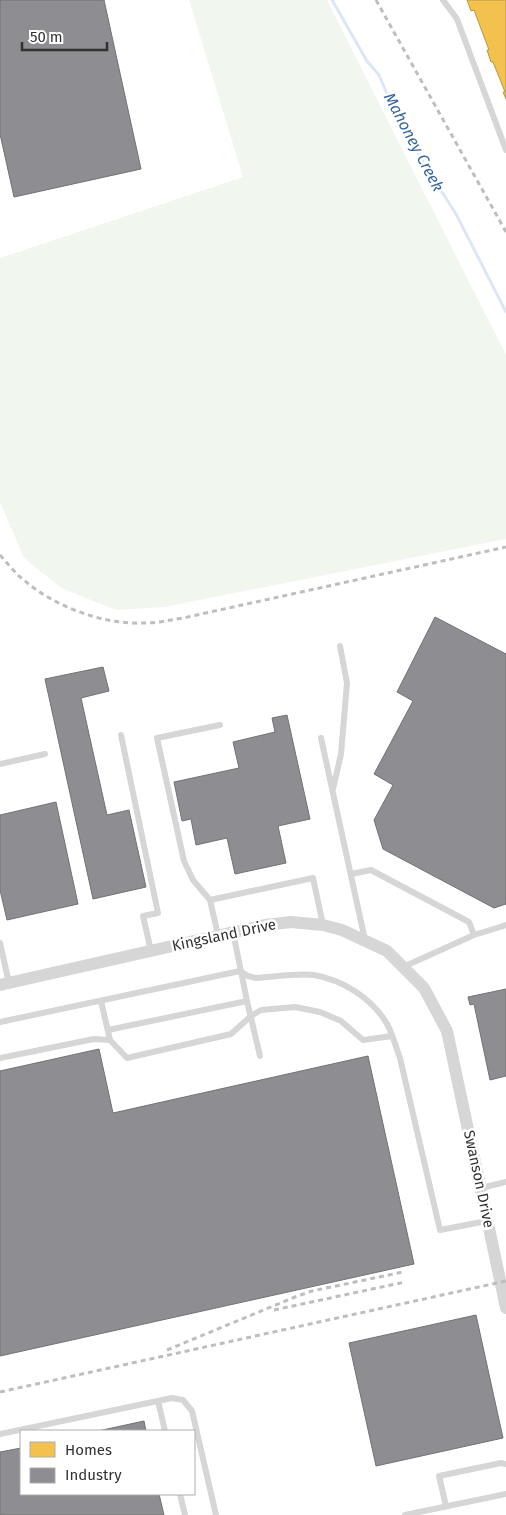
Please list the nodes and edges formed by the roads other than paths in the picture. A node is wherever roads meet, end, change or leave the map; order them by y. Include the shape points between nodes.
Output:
1 (444, 0) edge
2 (506, 150) edge
3 (340, 646) dead end
4 (220, 725) dead end
5 (121, 735) dead end
6 (321, 738) dead end
7 (45, 754) dead end
8 (0, 764) edge
9 (333, 793) junction
10 (350, 874) junction
11 (210, 900) junction
12 (323, 925) junction
13 (506, 925) edge
14 (233, 932) junction
15 (474, 935) junction
16 (218, 936) junction
17 (365, 940) junction
18 (0, 943) edge
19 (151, 951) junction
20 (403, 967) junction
21 (240, 971) junction
22 (4, 984) edge
23 (101, 1001) junction
24 (247, 1001) junction
25 (251, 1016) junction
26 (0, 1022) edge
27 (108, 1030) junction
28 (392, 1036) junction
29 (110, 1040) junction
30 (451, 1050) joint
31 (260, 1056) dead end
32 (0, 1058) edge
33 (506, 1182) edge
34 (481, 1188) junction
35 (488, 1221) junction
36 (506, 1308) edge
37 (158, 1400) junction
38 (165, 1430) edge
39 (0, 1434) edge
40 (506, 1464) edge
41 (506, 1494) edge
42 (180, 1495) edge
43 (446, 1506) junction
44 (184, 1515) edge
45 (216, 1515) edge
46 (405, 1515) edge

1 - 2 lane via 457,18
3 - 9 lane via 347,683 341,754
4 - 11 lane via 157,738 184,861 192,880
5 - 19 lane via 158,913 143,916
6 - 9 lane
7 - 8 lane
9 - 10 lane
10 - 15 lane via 371,870 469,922
10 - 17 lane
11 - 12 lane via 313,878
11 - 16 lane
12 - 14 street, Kingsland Drive via 291,922
12 - 17 street, Kingsland Drive
13 - 15 lane
14 - 16 street, Kingsland Drive
14 - 21 lane
15 - 20 lane
16 - 19 street, Kingsland Drive
17 - 20 street, Kingsland Drive via 387,951
18 - 22 lane
19 - 22 street, Kingsland Drive
20 - 30 street, Kingsland Drive via 424,988 447,1031
21 - 23 lane
21 - 24 lane
21 - 28 lane via 256,978 313,975 338,982 365,998 385,1020
23 - 26 lane
23 - 27 lane
24 - 25 lane
24 - 27 lane
25 - 28 lane via 261,1010 295,1008 320,1012 341,1022 363,1040
25 - 29 lane via 231,1034 127,1058
25 - 31 lane
27 - 29 lane
28 - 35 lane via 440,1230
29 - 32 lane via 94,1038
30 - 34 street, Swanson Drive
33 - 34 lane
34 - 35 street, Swanson Drive
35 - 36 street, Swanson Drive
37 - 38 lane
37 - 39 lane
37 - 45 lane via 183,1400 192,1411
40 - 43 lane via 439,1476
41 - 43 lane
42 - 44 lane
43 - 46 lane

